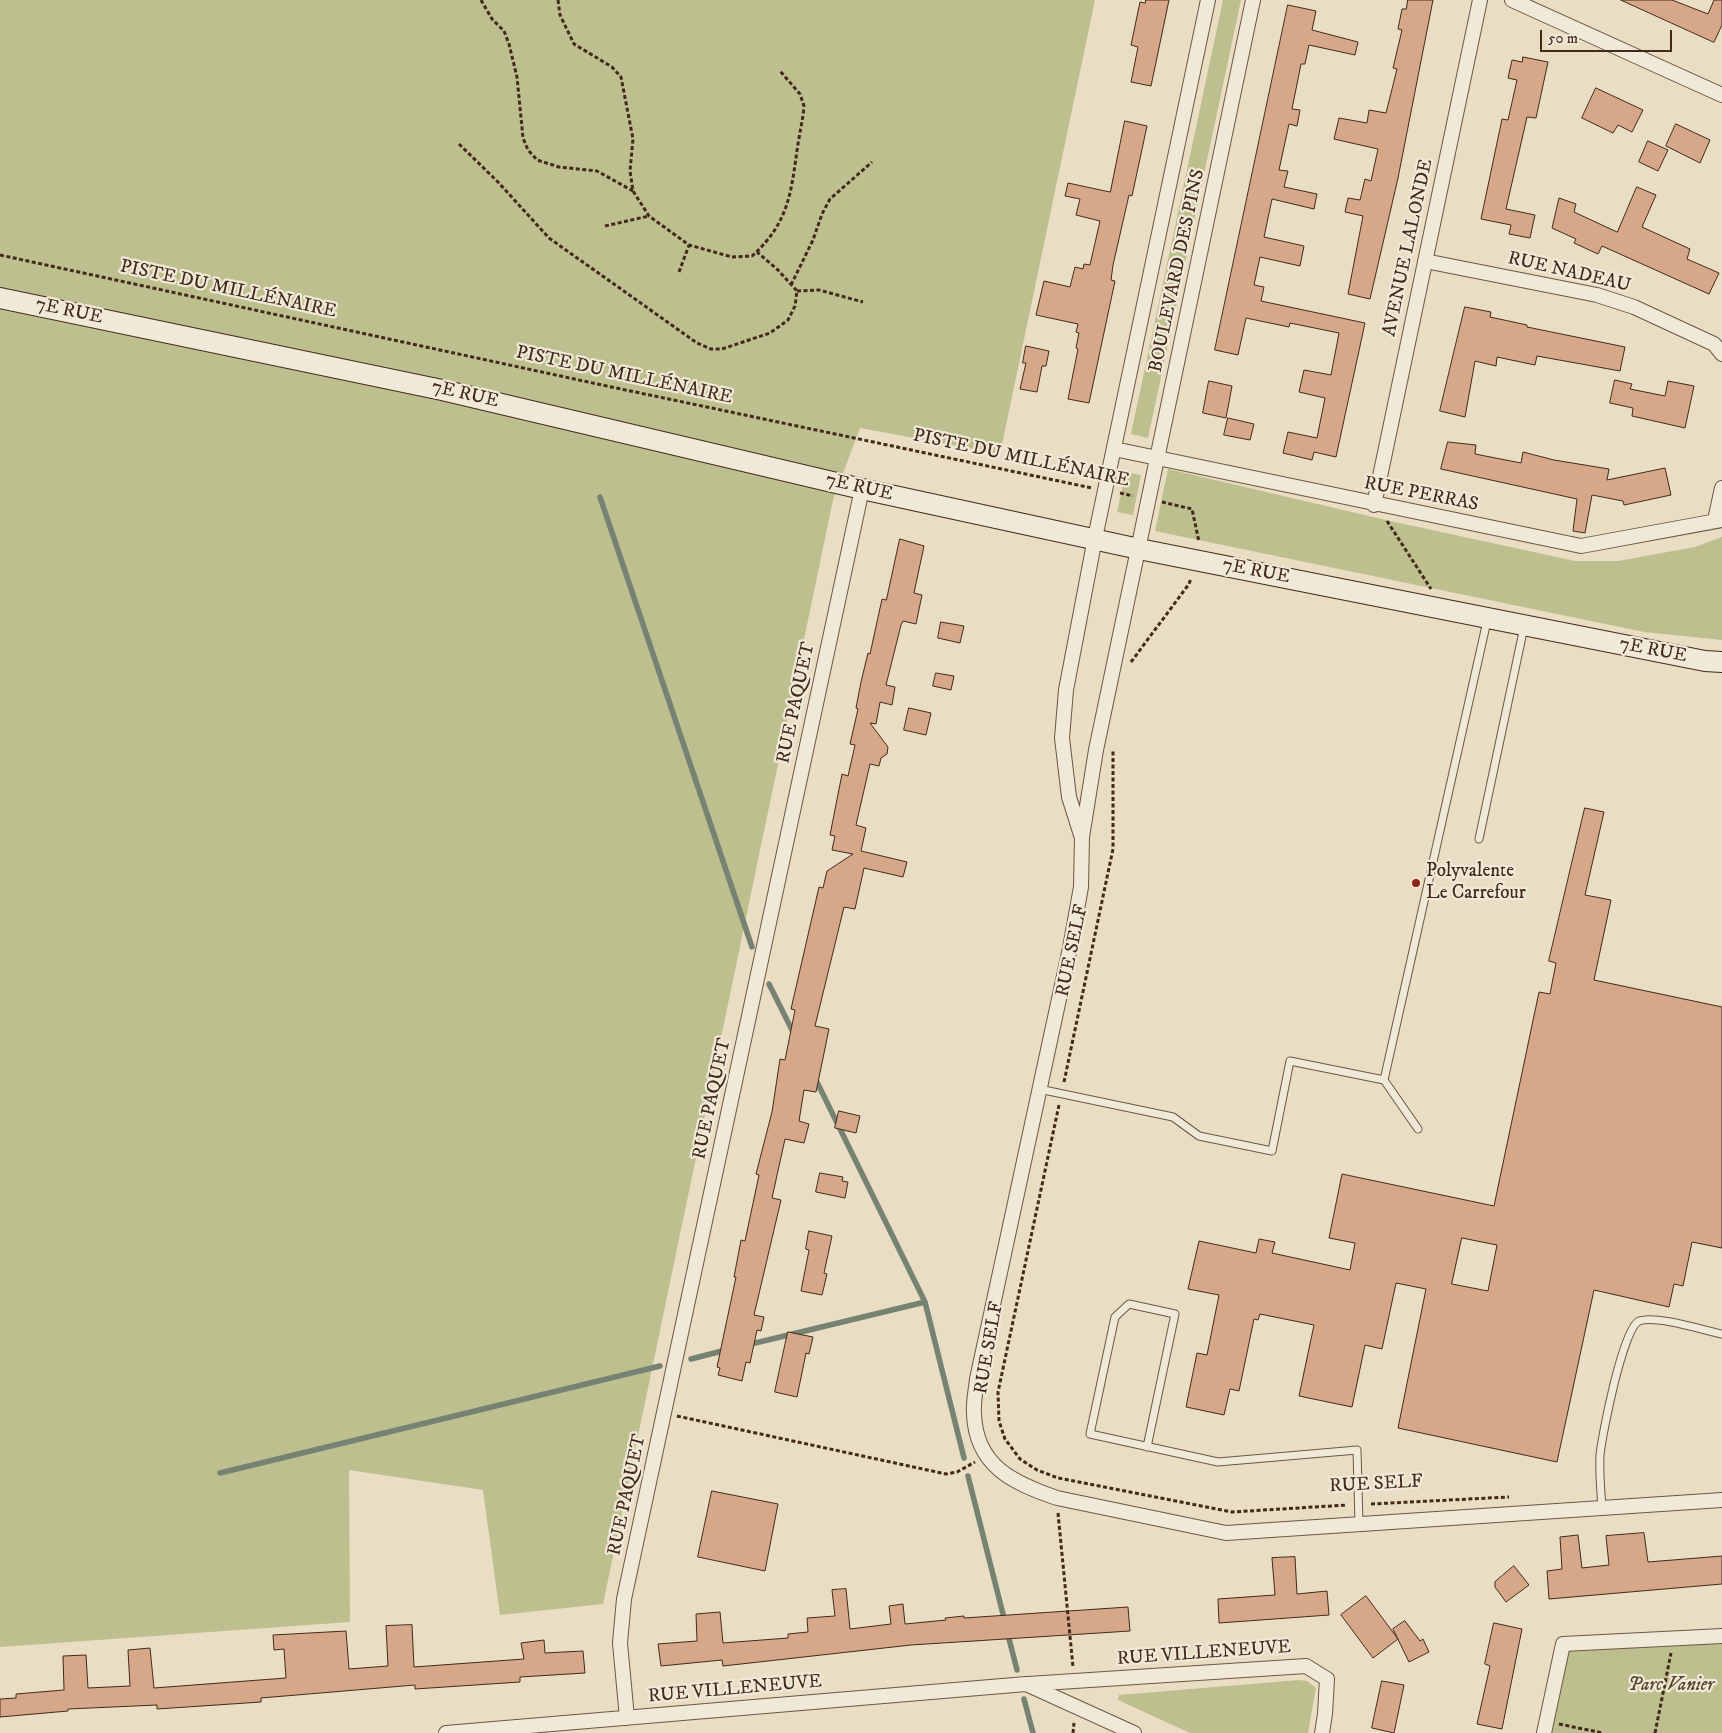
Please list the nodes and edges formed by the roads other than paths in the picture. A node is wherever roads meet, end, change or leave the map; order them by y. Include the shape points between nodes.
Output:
1 (1208, 0) edge
2 (1253, 0) edge
3 (1480, 0) edge
4 (1512, 0) edge
5 (1722, 95) edge
6 (1425, 262) junction
7 (0, 298) edge
8 (1722, 354) edge
9 (1114, 449) junction
10 (1158, 457) junction
11 (1722, 488) edge
12 (862, 489) junction
13 (1374, 505) junction
14 (1718, 520) edge
15 (1095, 538) junction
16 (1139, 549) junction
17 (1487, 618) junction
18 (1524, 625) junction
19 (1722, 662) edge
20 (1082, 837) junction
21 (1479, 839) dead end
22 (1384, 1080) junction
23 (1039, 1089) junction
24 (1418, 1129) dead end
25 (1722, 1334) edge
26 (1147, 1447) junction
27 (1722, 1500) edge
28 (1602, 1509) junction
29 (1359, 1524) junction
30 (1722, 1636) edge
31 (1026, 1684) junction
32 (627, 1718) junction
33 (1545, 1727) edge
34 (446, 1733) edge
35 (1134, 1733) edge
36 (1322, 1733) edge

1 - 9 street, BOULEVARD DES PINS
2 - 10 street, BOULEVARD DES PINS
3 - 6 street, AVENUE LALONDE
4 - 5 street
6 - 8 street, RUE NADEAU via 1597,295 1634,307 1714,344
6 - 13 street, AVENUE LALONDE
7 - 12 street, 7E RUE via 442,390
9 - 10 street, RUE PERRAS
9 - 15 street, BOULEVARD DES PINS
10 - 13 street, RUE PERRAS
10 - 16 street, BOULEVARD DES PINS
11 - 14 street
12 - 15 street, 7E RUE
12 - 32 street, RUE PAQUET via 624,1599 620,1643
13 - 14 street, RUE PERRAS via 1581,546
15 - 16 street, 7E RUE
15 - 20 street, RUE SELF via 1066,690 1062,738 1069,796
16 - 17 street, 7E RUE
16 - 20 street, RUE SELF via 1096,750
17 - 18 street, 7E RUE
17 - 22 lane
18 - 19 street, 7E RUE
18 - 21 lane
20 - 23 street, RUE SELF via 1081,887
22 - 23 lane via 1290,1061 1272,1151 1199,1136 1173,1117
22 - 24 lane
23 - 29 street, RUE SELF via 977,1379 973,1413 977,1435 986,1456 1007,1478 1057,1498 1226,1533
25 - 28 lane via 1654,1320 1634,1325 1621,1354 1600,1454
26 - 26 lane via 1174,1314 1129,1304 1115,1317 1090,1434
26 - 29 lane via 1218,1462 1357,1450
27 - 28 street, RUE SELF
28 - 29 street, RUE SELF
30 - 33 street via 1563,1644
31 - 32 street, RUE VILLENEUVE
31 - 35 street, RUE VILLENEUVE
31 - 36 street, RUE VILLENEUVE via 1306,1666 1327,1679
32 - 34 street, RUE VILLENEUVE

